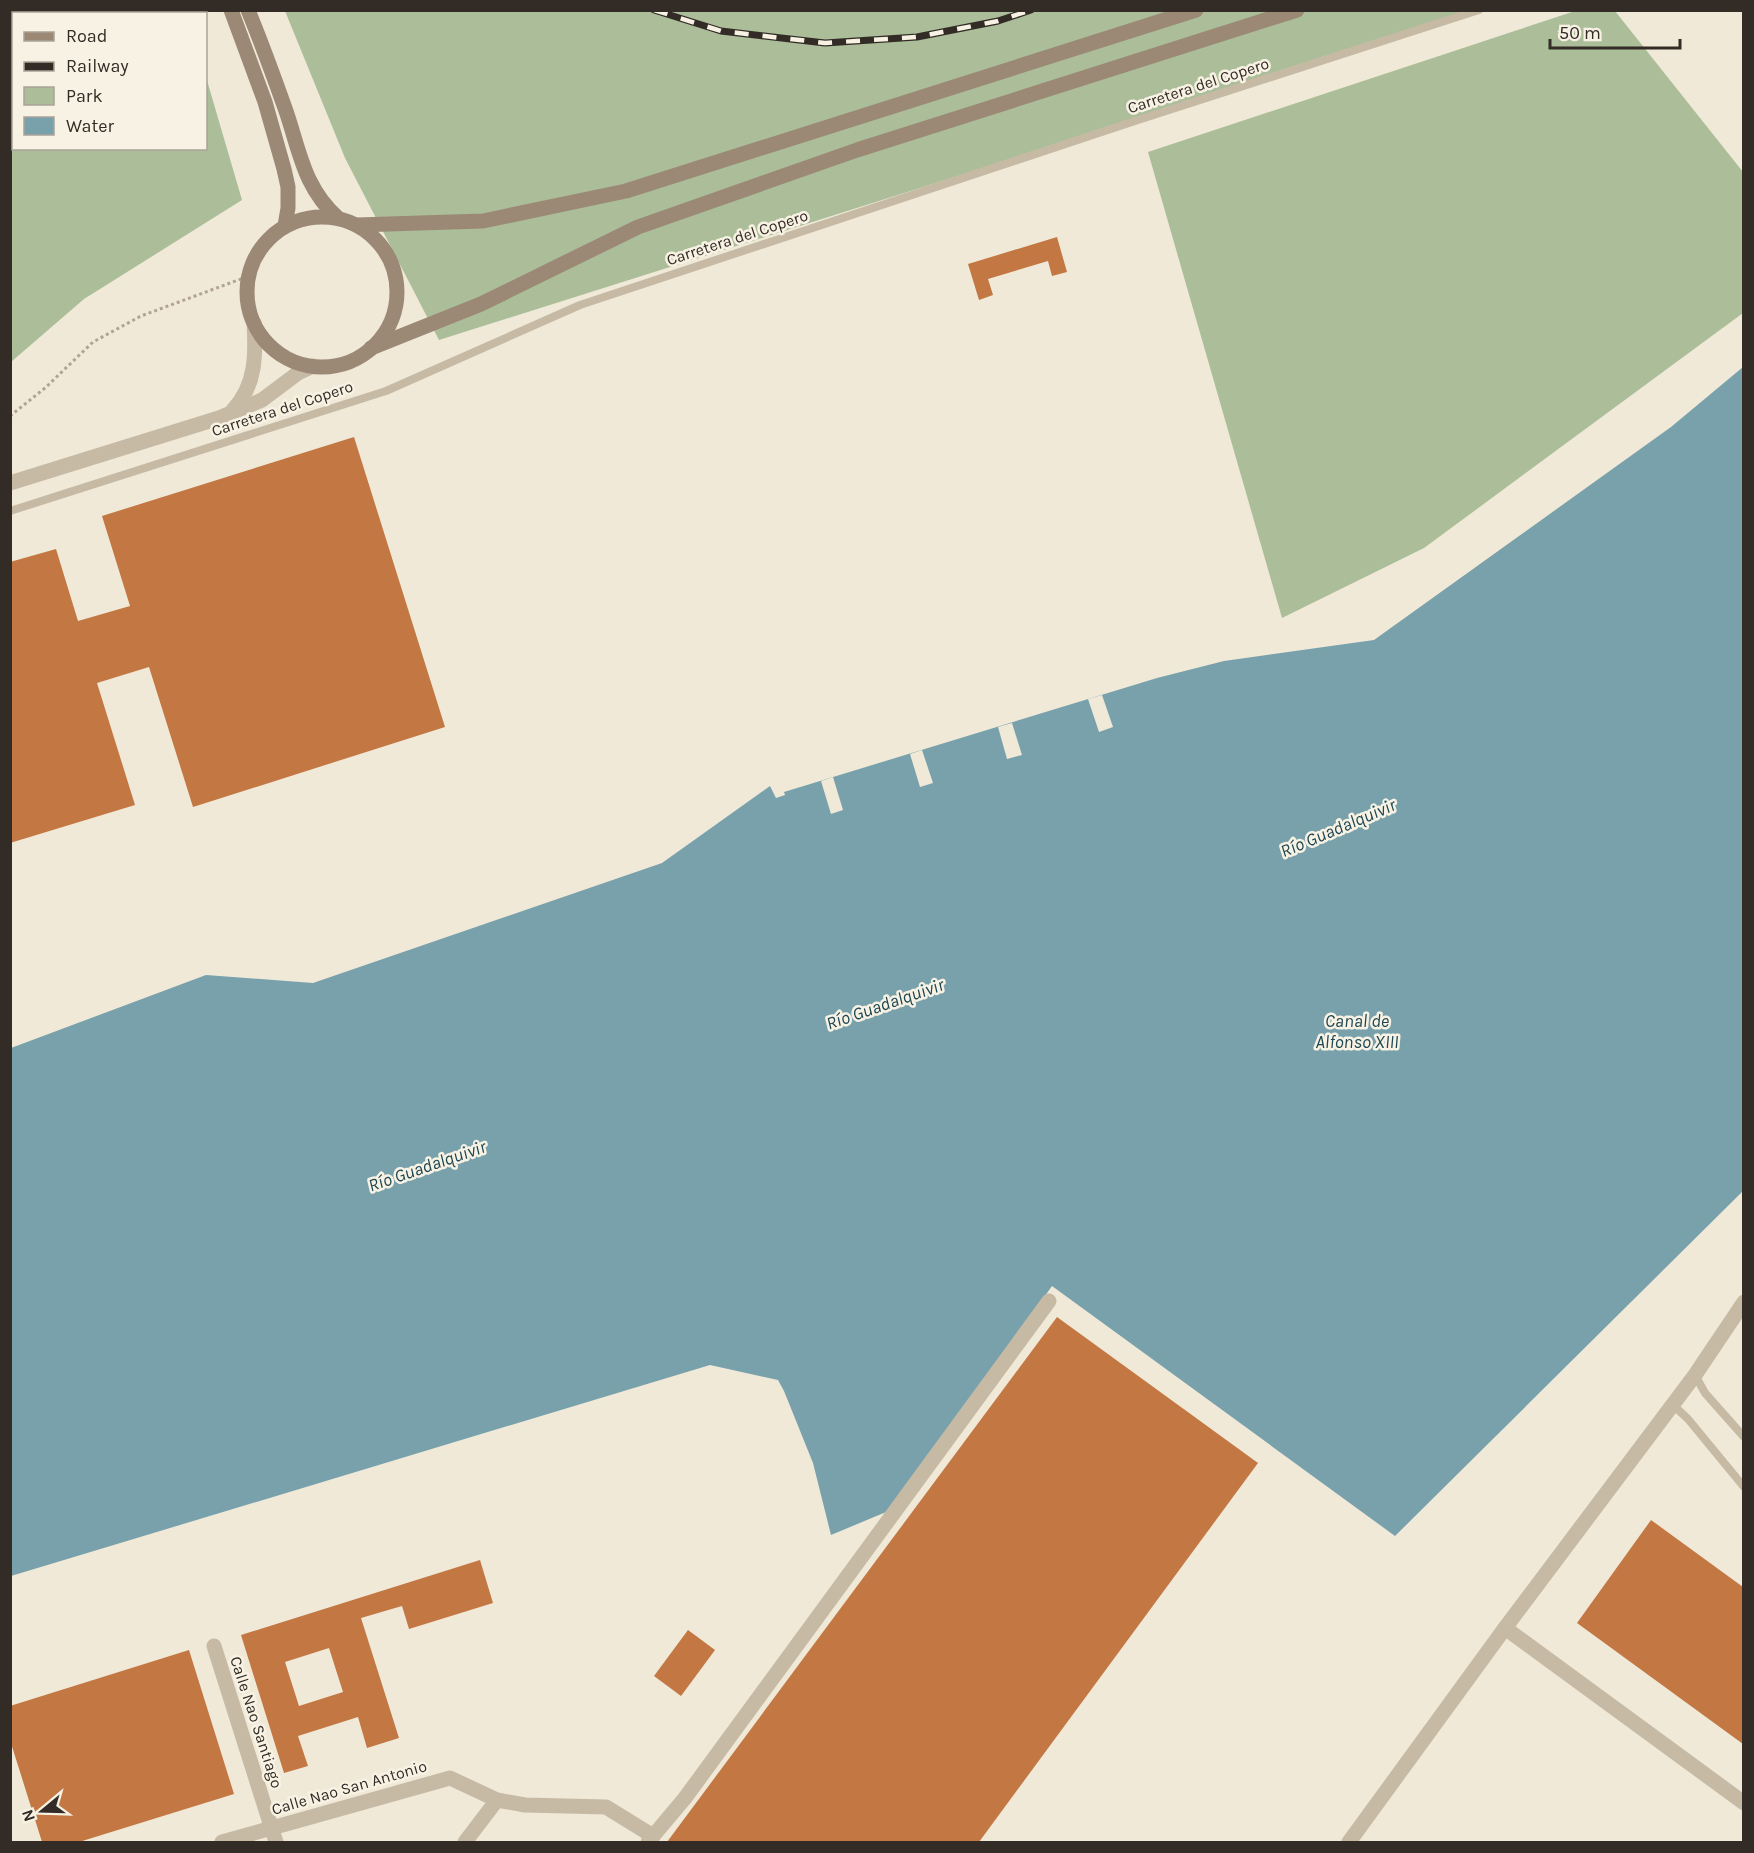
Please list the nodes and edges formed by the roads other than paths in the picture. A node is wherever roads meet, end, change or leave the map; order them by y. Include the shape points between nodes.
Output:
1 (231, 10) edge
2 (248, 10) edge
3 (1196, 10) edge
4 (1297, 10) edge
5 (1479, 10) edge
6 (338, 218) junction
7 (357, 225) junction
8 (285, 226) junction
9 (254, 323) junction
10 (371, 348) junction
11 (314, 366) junction
12 (231, 413) junction
13 (10, 483) edge
14 (10, 511) edge
15 (1049, 1301) dead end
16 (1743, 1302) edge
17 (1695, 1375) junction
18 (1673, 1405) junction
19 (1743, 1437) edge
20 (1743, 1487) edge
21 (1504, 1628) junction
22 (214, 1646) dead end
23 (497, 1800) junction
24 (1743, 1803) edge
25 (274, 1835) edge
26 (651, 1839) edge
27 (222, 1842) edge
28 (465, 1842) edge
29 (1349, 1842) edge

1 - 8 main road via 265,102 284,169 288,187
2 - 6 main road via 265,49 303,170 314,191
3 - 7 main road via 626,191 483,221
4 - 10 main road via 857,150 638,227 481,304
5 - 14 lane, Carretera del Copero via 580,304 386,391
6 - 7 main road
6 - 8 main road via 311,218
7 - 10 main road via 376,240 390,260 397,283 396,308 387,330
8 - 9 main road via 268,239 249,276 247,292
9 - 11 main road via 278,352 295,362
9 - 12 street via 253,372 244,397
10 - 11 main road via 354,360
11 - 12 street via 262,400
12 - 13 street
15 - 26 street
16 - 17 street
17 - 18 street
17 - 19 lane via 1705,1394
18 - 20 lane
18 - 21 street
21 - 24 street
21 - 29 street
22 - 25 street, Calle Nao Santiago
23 - 25 street, Calle Nao San Antonio via 450,1778
23 - 26 street, Calle Nao San Antonio via 525,1805 606,1807
23 - 28 street
25 - 27 street, Calle Nao San Antonio

